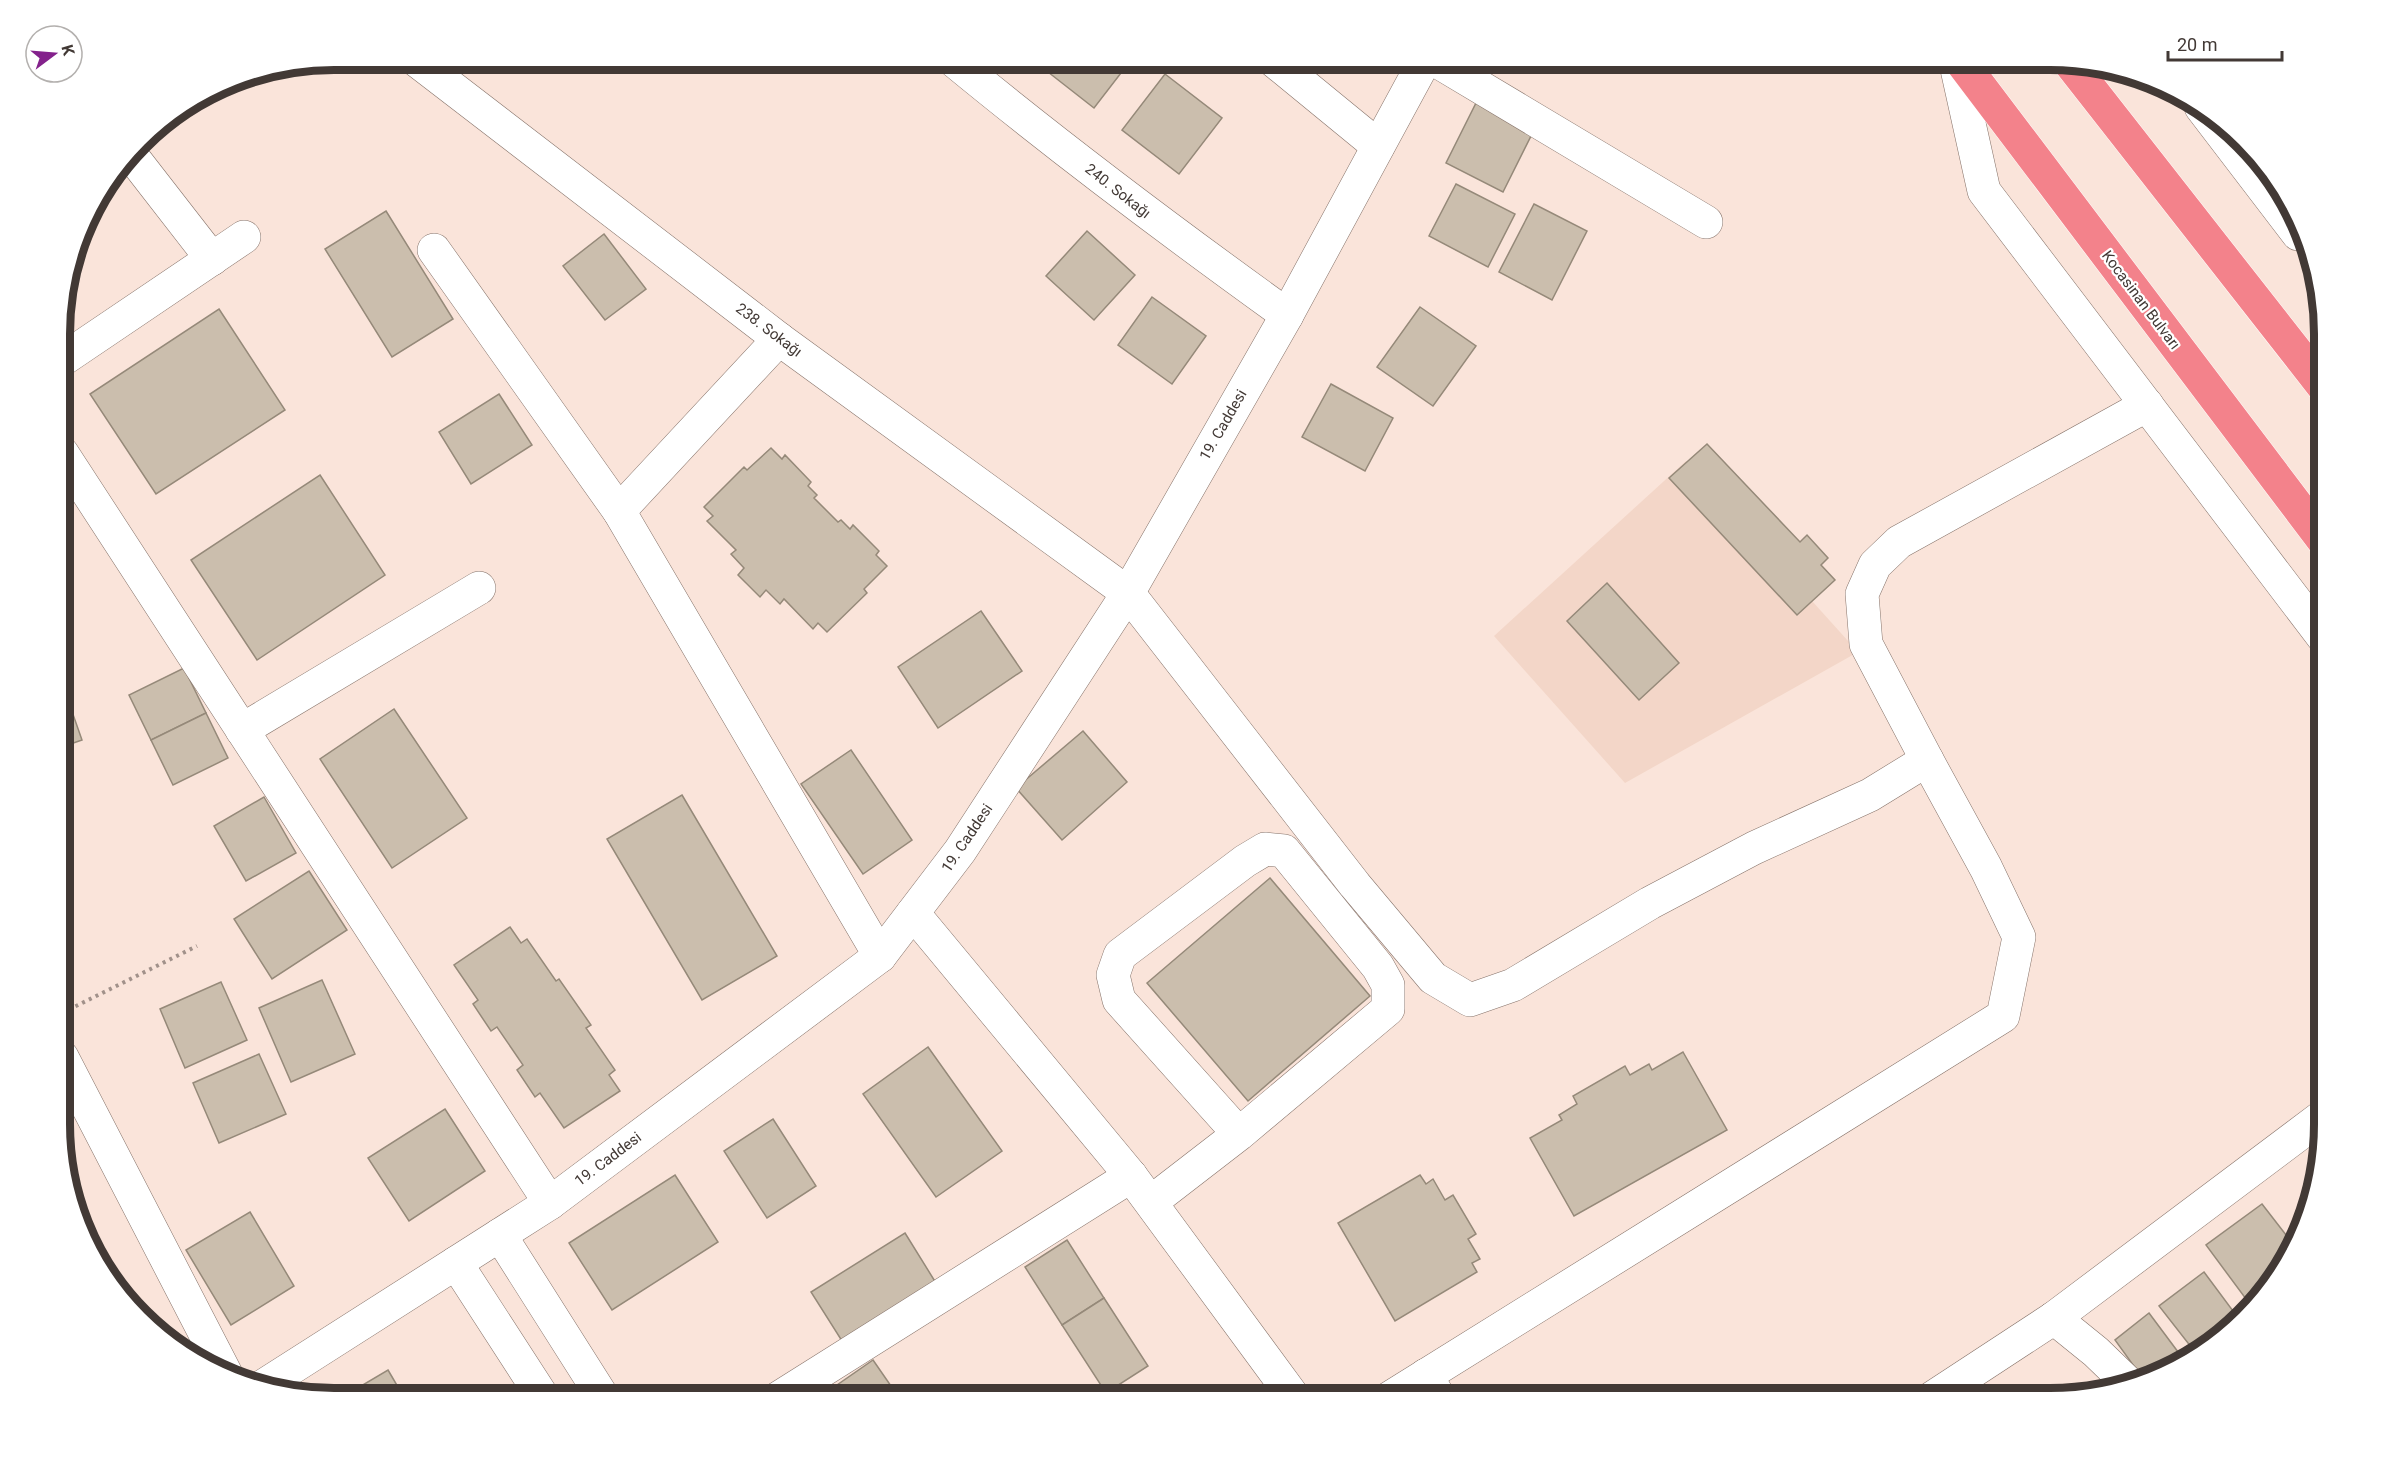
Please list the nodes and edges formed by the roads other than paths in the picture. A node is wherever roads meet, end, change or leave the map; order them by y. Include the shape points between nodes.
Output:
1 (429, 70) edge
2 (965, 70) edge
3 (1285, 70) edge
4 (1420, 70) edge
5 (1453, 70) edge
6 (1959, 70) edge
7 (1965, 70) edge
8 (2077, 72) edge
9 (2222, 134) edge
10 (1378, 146) junction
11 (136, 161) edge
12 (2286, 219) edge
13 (1706, 222) dead end
14 (244, 237) dead end
15 (434, 250) dead end
16 (212, 259) junction
17 (1287, 315) junction
18 (779, 339) junction
19 (70, 355) edge
20 (2314, 375) edge
21 (2147, 405) junction
22 (70, 465) edge
23 (619, 511) junction
24 (2314, 528) edge
25 (479, 588) dead end
26 (1128, 592) junction
27 (2314, 626) edge
28 (242, 730) junction
29 (1927, 760) junction
30 (913, 912) junction
31 (880, 956) junction
32 (70, 1073) edge
33 (2314, 1123) edge
34 (1239, 1134) junction
35 (1131, 1176) junction
36 (1151, 1202) junction
37 (550, 1203) junction
38 (500, 1235) junction
39 (456, 1263) junction
40 (2054, 1318) junction
41 (220, 1362) edge
42 (2123, 1378) edge
43 (271, 1381) edge
44 (1433, 1387) edge
45 (537, 1388) edge
46 (597, 1388) edge
47 (794, 1388) edge
48 (1287, 1388) edge
49 (1947, 1388) edge

1 - 18 street, 238. Sokağı
2 - 17 street, 240. Sokağı via 1147,213
3 - 10 street
4 - 10 street, 19. Caddesi
5 - 13 street
6 - 21 street via 1984,191
7 - 24 highway, Kocasinan Bulvarı
8 - 20 highway
9 - 12 street
10 - 17 street, 19. Caddesi
11 - 16 street
14 - 16 street
15 - 23 street
16 - 19 street
17 - 26 street, 19. Caddesi
18 - 23 street
18 - 26 street, 238. Sokağı
21 - 27 street
21 - 29 street via 1899,542 1875,565 1862,594 1866,644
22 - 28 street
23 - 31 street
25 - 28 street
26 - 29 street, 238. Sokağı via 1354,885 1433,978 1470,1000 1514,985 1650,903 1754,848 1870,795
26 - 30 street, 19. Caddesi via 960,851
28 - 37 street
29 - 44 street via 2019,937 2003,1016
30 - 31 street, 19. Caddesi
30 - 35 street
31 - 37 street, 19. Caddesi
32 - 41 street
33 - 40 street
34 - 34 street via 1388,1009 1388,985 1378,967 1284,851 1265,849 1245,861 1120,955 1113,975 1119,1000
34 - 36 street
35 - 36 street
35 - 47 street
36 - 48 street
37 - 38 street, 19. Caddesi
38 - 39 street, 19. Caddesi
38 - 46 street
39 - 43 street, 19. Caddesi
39 - 45 street
40 - 42 street
40 - 49 street

